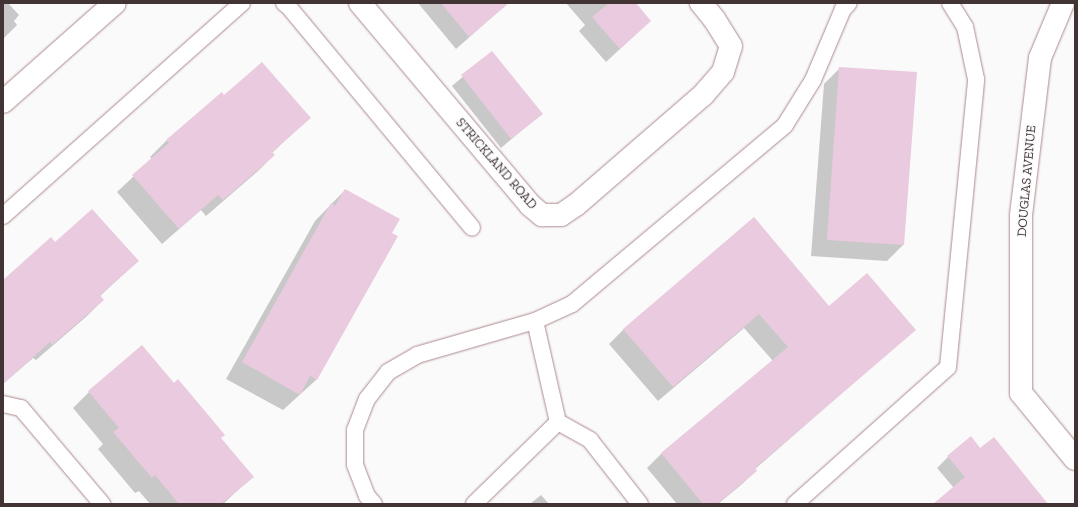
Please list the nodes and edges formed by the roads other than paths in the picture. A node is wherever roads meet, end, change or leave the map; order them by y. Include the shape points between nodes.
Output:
1 (115, 3) edge
2 (242, 3) edge
3 (284, 3) edge
4 (360, 3) edge
5 (701, 3) edge
6 (849, 3) edge
7 (950, 3) edge
8 (1062, 3) edge
9 (3, 102) edge
10 (3, 216) edge
11 (472, 228) dead end
12 (535, 321) junction
13 (3, 404) edge
14 (558, 422) junction
15 (1075, 459) edge
16 (102, 504) edge
17 (374, 504) edge
18 (474, 504) edge
19 (640, 504) edge
20 (794, 504) edge

1 - 9 street
2 - 10 lane
3 - 11 lane
4 - 5 street, STRICKLAND ROAD via 530,205 542,215 561,215 576,205 703,95 723,72 731,46
6 - 12 lane via 840,16 813,80 785,125 572,304
7 - 20 lane via 965,27 976,79 948,367
8 - 15 street, DOUGLAS AVENUE via 1040,58 1021,216 1021,393
12 - 14 lane
12 - 17 lane via 418,355 388,372 367,399 355,430 356,464 367,496
13 - 16 lane via 21,408
14 - 18 lane
14 - 19 lane via 590,440

